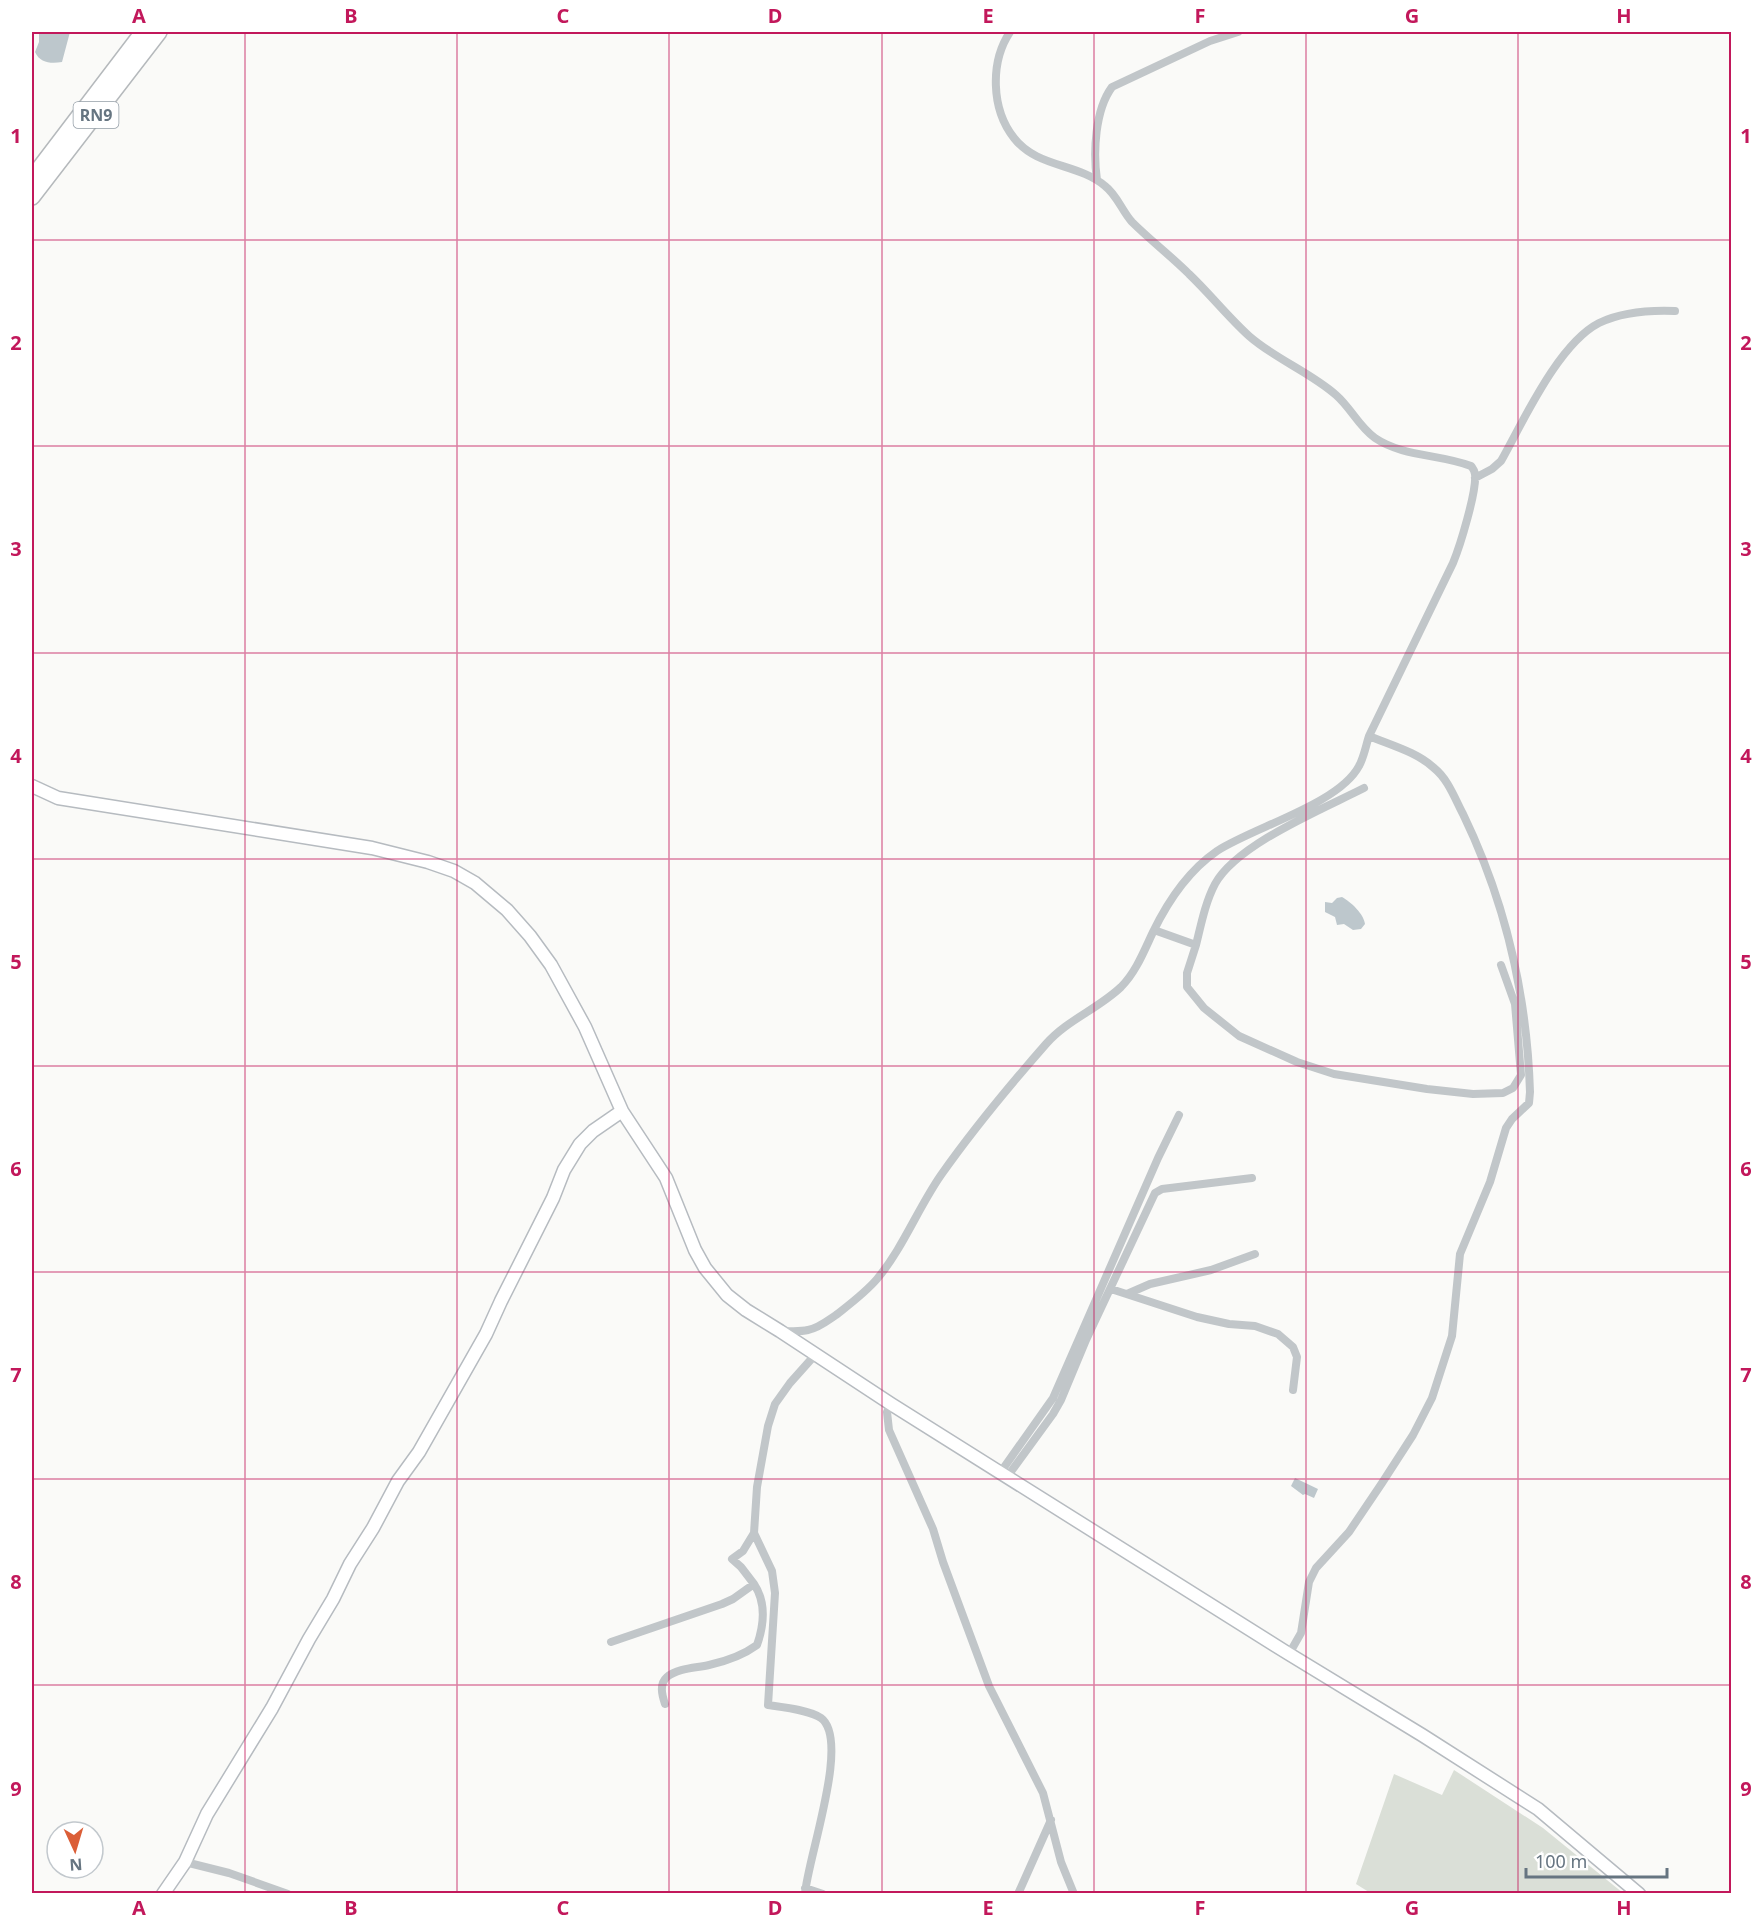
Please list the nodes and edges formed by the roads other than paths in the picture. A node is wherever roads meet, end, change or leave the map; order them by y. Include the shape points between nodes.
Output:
1 (143, 32) edge
2 (159, 32) edge
3 (1010, 32) edge
4 (1238, 32) edge
5 (32, 178) edge
6 (1097, 180) junction
7 (32, 197) edge
8 (1675, 311) dead end
9 (1475, 478) junction
10 (1369, 736) junction
11 (32, 786) edge
12 (1364, 788) dead end
13 (1154, 930) junction
14 (1196, 945) junction
15 (1501, 965) dead end
16 (622, 1111) junction
17 (1179, 1115) dead end
18 (1252, 1178) dead end
19 (1255, 1254) dead end
20 (1111, 1289) junction
21 (1126, 1294) junction
22 (780, 1331) junction
23 (815, 1355) junction
24 (1293, 1390) dead end
25 (891, 1404) junction
26 (1003, 1475) junction
27 (754, 1533) junction
28 (754, 1584) junction
29 (611, 1642) dead end
30 (1289, 1654) junction
31 (665, 1704) dead end
32 (1051, 1820) junction
33 (184, 1862) junction
34 (805, 1891) edge
35 (163, 1893) edge
36 (288, 1893) edge
37 (823, 1893) edge
38 (1018, 1893) edge
39 (1074, 1893) edge
40 (1639, 1893) edge

1 - 5 highway, RN9
2 - 7 highway, RN9
3 - 6 street via 998,58 996,80 998,102 1009,131 1032,155
4 - 6 street via 1210,41 1113,87 1105,100 1095,136
6 - 9 street via 1112,191 1137,226 1250,336 1334,392 1368,433 1390,446 1471,466
8 - 9 street via 1656,310 1613,318 1584,333 1542,387 1501,461
9 - 10 street via 1453,563
10 - 13 street via 1360,766 1351,777 1304,809 1214,853 1185,881
10 - 30 street via 1434,768 1448,786 1478,846 1496,896 1519,984 1530,1092 1529,1103 1506,1128 1490,1182 1460,1254 1452,1336 1432,1398 1400,1456 1348,1532 1316,1568 1309,1582 1301,1633
11 - 16 street via 58,798 382,850 429,862 468,879 507,910 551,965 585,1027
12 - 14 street via 1260,842 1239,858 1223,873 1209,897
13 - 14 street
13 - 22 street via 1132,974 1048,1041 960,1150 877,1279 819,1326 807,1331
14 - 15 street via 1187,987 1204,1008 1239,1036 1334,1074 1473,1094 1503,1093 1513,1088 1521,1075 1515,1004
16 - 22 street via 666,1178 705,1268 746,1311
16 - 33 street via 580,1144 564,1170 486,1334 204,1819
17 - 26 street via 1053,1398
18 - 20 street via 1158,1191
19 - 21 street
20 - 21 street
20 - 26 street via 1061,1401
21 - 24 street via 1197,1317 1255,1326 1278,1334 1293,1347 1297,1357
22 - 23 street
23 - 25 street
23 - 27 street via 782,1393 771,1415 760,1465
25 - 26 street
25 - 32 street via 887,1412 890,1430 930,1522 989,1686 1034,1773
26 - 30 street
27 - 28 street via 744,1551 732,1559
27 - 34 street via 772,1571 775,1593 768,1705 816,1715 824,1719 829,1729 831,1766
28 - 29 street via 722,1604
28 - 31 street via 763,1605 757,1645 732,1659 667,1677 661,1694
30 - 40 street via 1538,1809
32 - 38 street
32 - 39 street via 1061,1862
33 - 35 street
33 - 36 street
34 - 37 street

